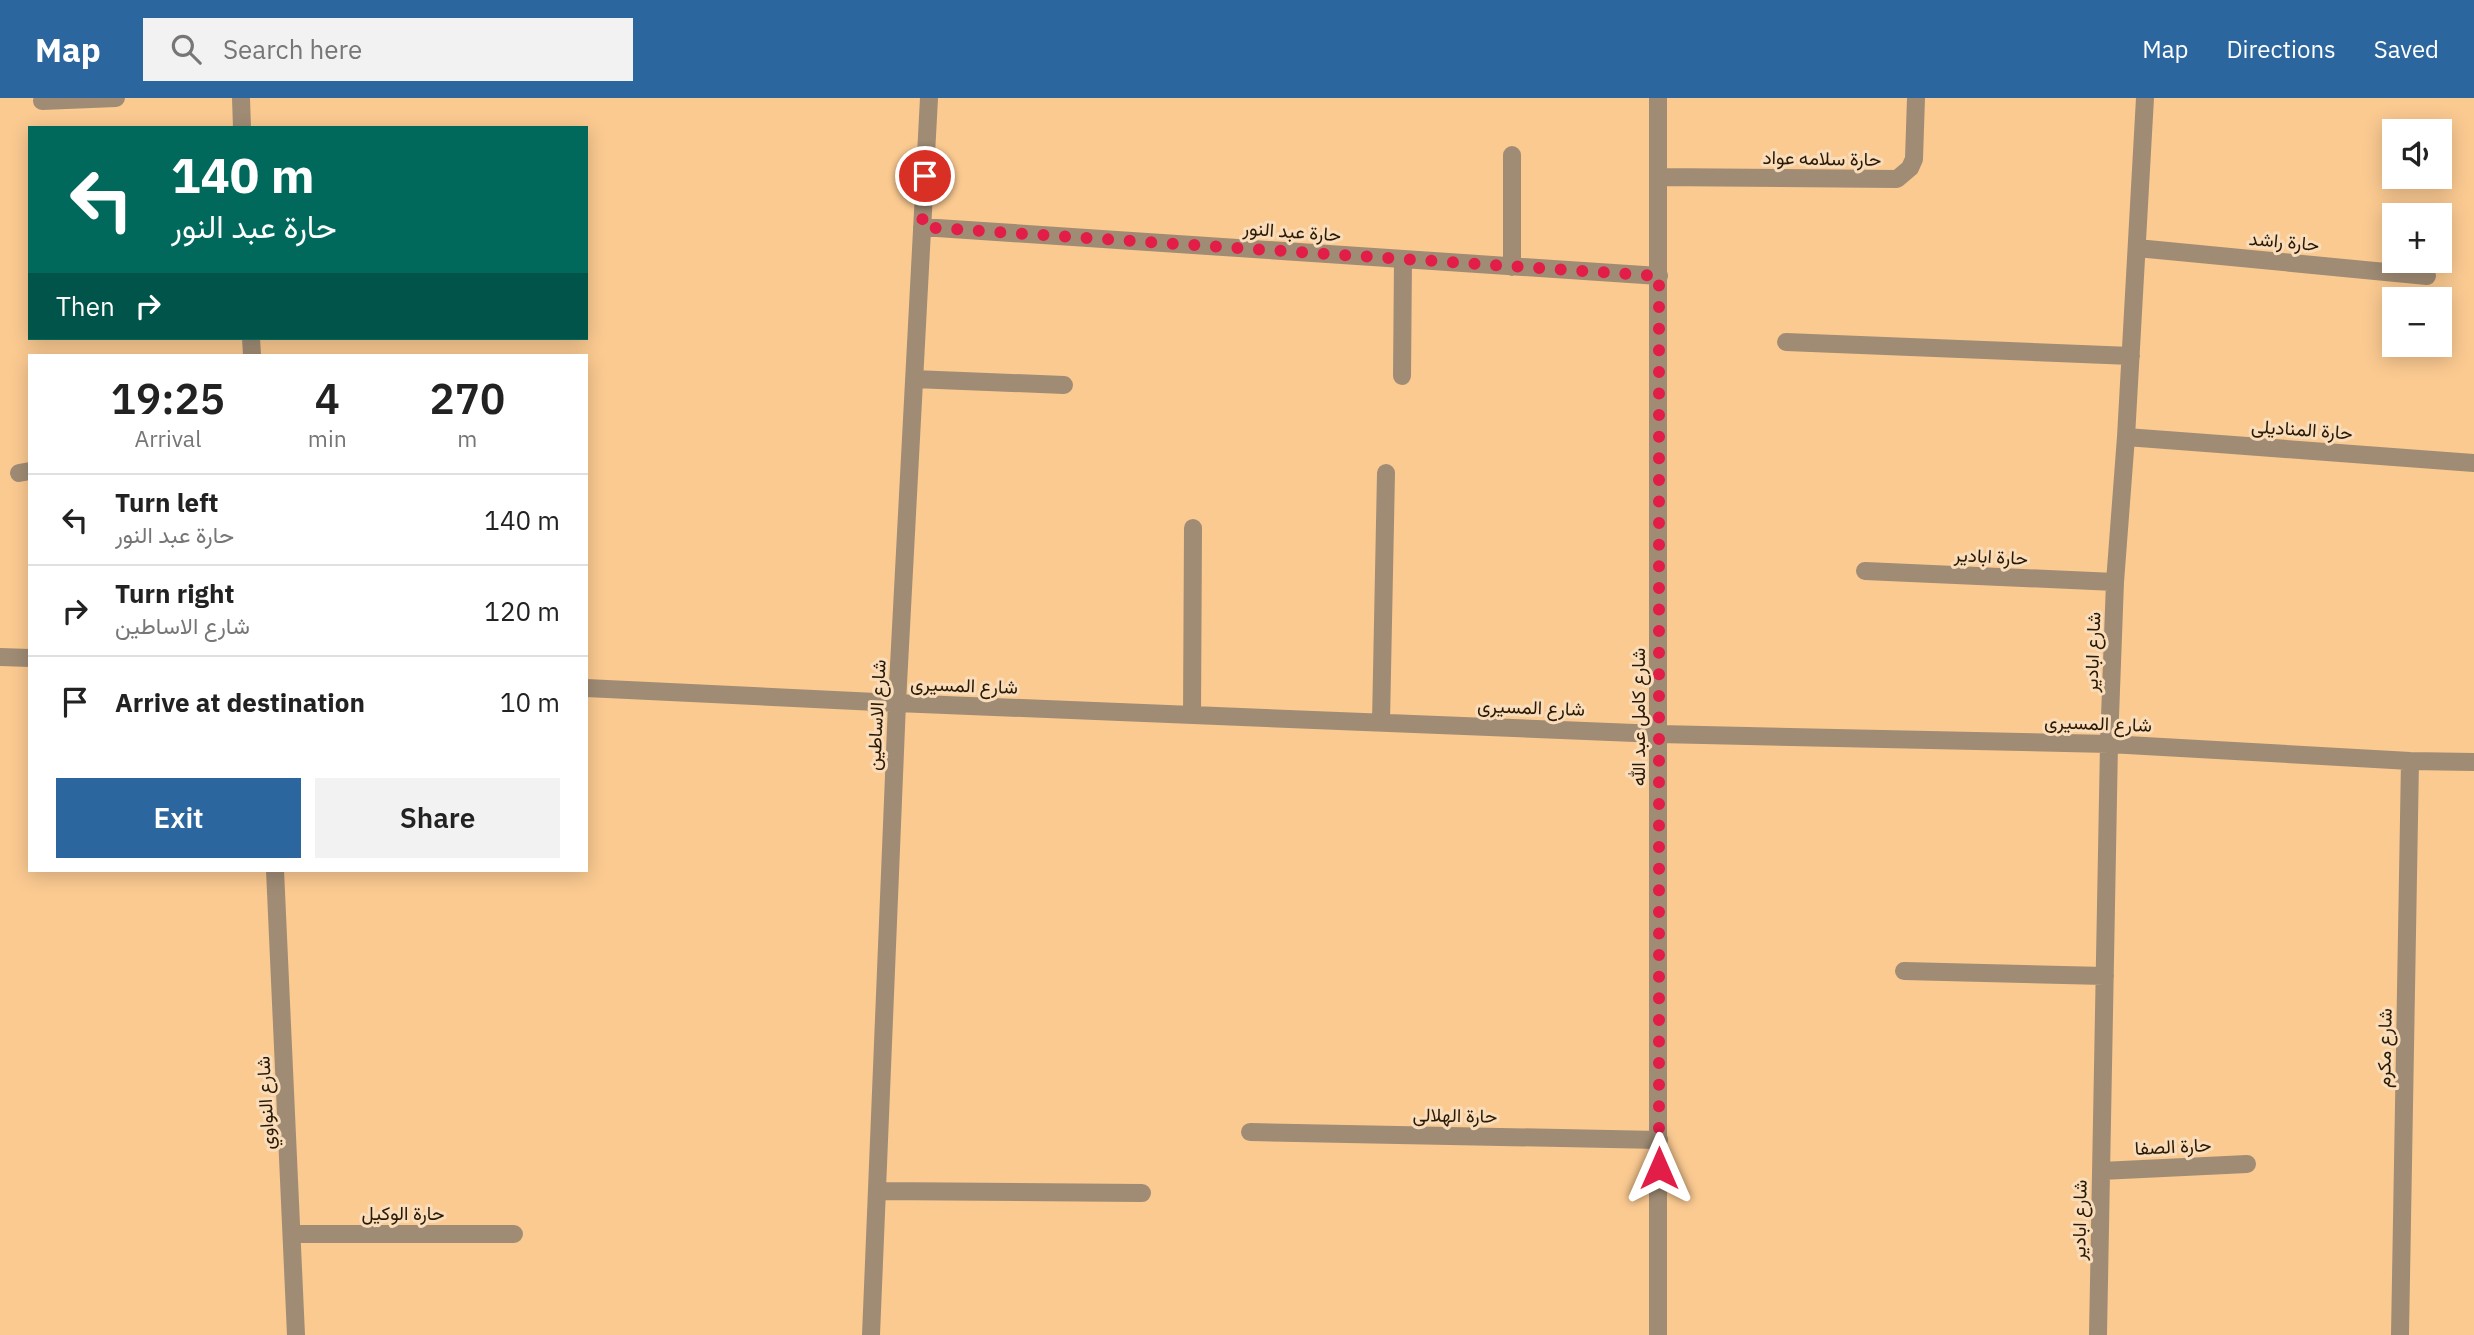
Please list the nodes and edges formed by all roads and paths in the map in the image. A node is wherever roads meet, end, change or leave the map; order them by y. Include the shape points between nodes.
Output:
1 (116, 98) edge
2 (241, 98) edge
3 (929, 98) edge
4 (1658, 98) edge
5 (1916, 98) edge
6 (2146, 98) edge
7 (42, 101) dead end
8 (242, 126) edge
9 (1512, 155) dead end
10 (1658, 177) junction
11 (922, 227) junction
12 (2137, 248) junction
13 (1403, 260) junction
14 (1512, 267) junction
15 (1659, 276) junction
16 (2427, 276) dead end
17 (1786, 342) dead end
18 (2131, 356) junction
19 (1402, 376) dead end
20 (914, 379) junction
21 (1064, 385) dead end
22 (2126, 437) junction
23 (2474, 463) edge
24 (1386, 473) dead end
25 (1192, 528) dead end
26 (1865, 571) dead end
27 (2115, 582) junction
28 (0, 657) edge
29 (28, 658) edge
30 (588, 688) edge
31 (897, 703) junction
32 (1192, 715) junction
33 (1381, 722) junction
34 (1659, 734) junction
35 (2109, 744) junction
36 (2410, 761) junction
37 (2474, 762) edge
38 (275, 872) edge
39 (1903, 971) dead end
40 (2105, 976) junction
41 (1250, 1132) dead end
42 (1659, 1140) junction
43 (2247, 1164) dead end
44 (2101, 1171) junction
45 (877, 1191) junction
46 (1142, 1193) dead end
47 (292, 1234) junction
48 (514, 1234) dead end
49 (296, 1335) edge
50 (871, 1335) edge
51 (1658, 1335) edge
52 (2098, 1335) edge
53 (2400, 1335) edge

1 - 7 street
2 - 8 street
3 - 11 street, شارع الاساطين
4 - 10 street, شارع كامل عبد الله
5 - 10 street, حارة سلامه عواد via 1914,159 1897,179
6 - 12 street, شارع ابادير
9 - 14 street
10 - 15 street, شارع كامل عبد الله
11 - 13 street, حارة عبد النور
11 - 20 street, شارع الاساطين
12 - 16 street, حارة راشد
12 - 18 street, شارع ابادير
13 - 14 street, حارة عبد النور
13 - 19 street
14 - 15 street, حارة عبد النور
15 - 34 street, شارع كامل عبد الله
17 - 18 street
18 - 22 street, شارع ابادير
20 - 21 street
20 - 31 street, شارع الاساطين
22 - 23 street, حارة المناديلى
22 - 27 street, شارع ابادير
24 - 33 street
25 - 32 street
26 - 27 street, حارة ابادير
27 - 35 street, شارع ابادير
28 - 29 street
30 - 31 street, شارع المسيرى
31 - 32 street, شارع المسيرى
31 - 45 street, شارع الاساطين
32 - 33 street, شارع المسيرى
33 - 34 street, شارع المسيرى
34 - 35 street, شارع المسيرى
34 - 42 street, شارع كامل عبد الله
35 - 36 street, شارع المسيرى
35 - 40 street, شارع ابادير
36 - 37 street, شارع المسيرى
36 - 53 street, شارع مكرم
38 - 47 street, شارع النواوي
39 - 40 street
40 - 44 street, شارع ابادير
41 - 42 street, حارة الهلالى
42 - 51 street, شارع كامل عبد الله
43 - 44 street, حارة الصفا
44 - 52 street, شارع ابادير
45 - 46 street
45 - 50 street, شارع الاساطين
47 - 48 street, حارة الوكيل
47 - 49 street, شارع النواوي

